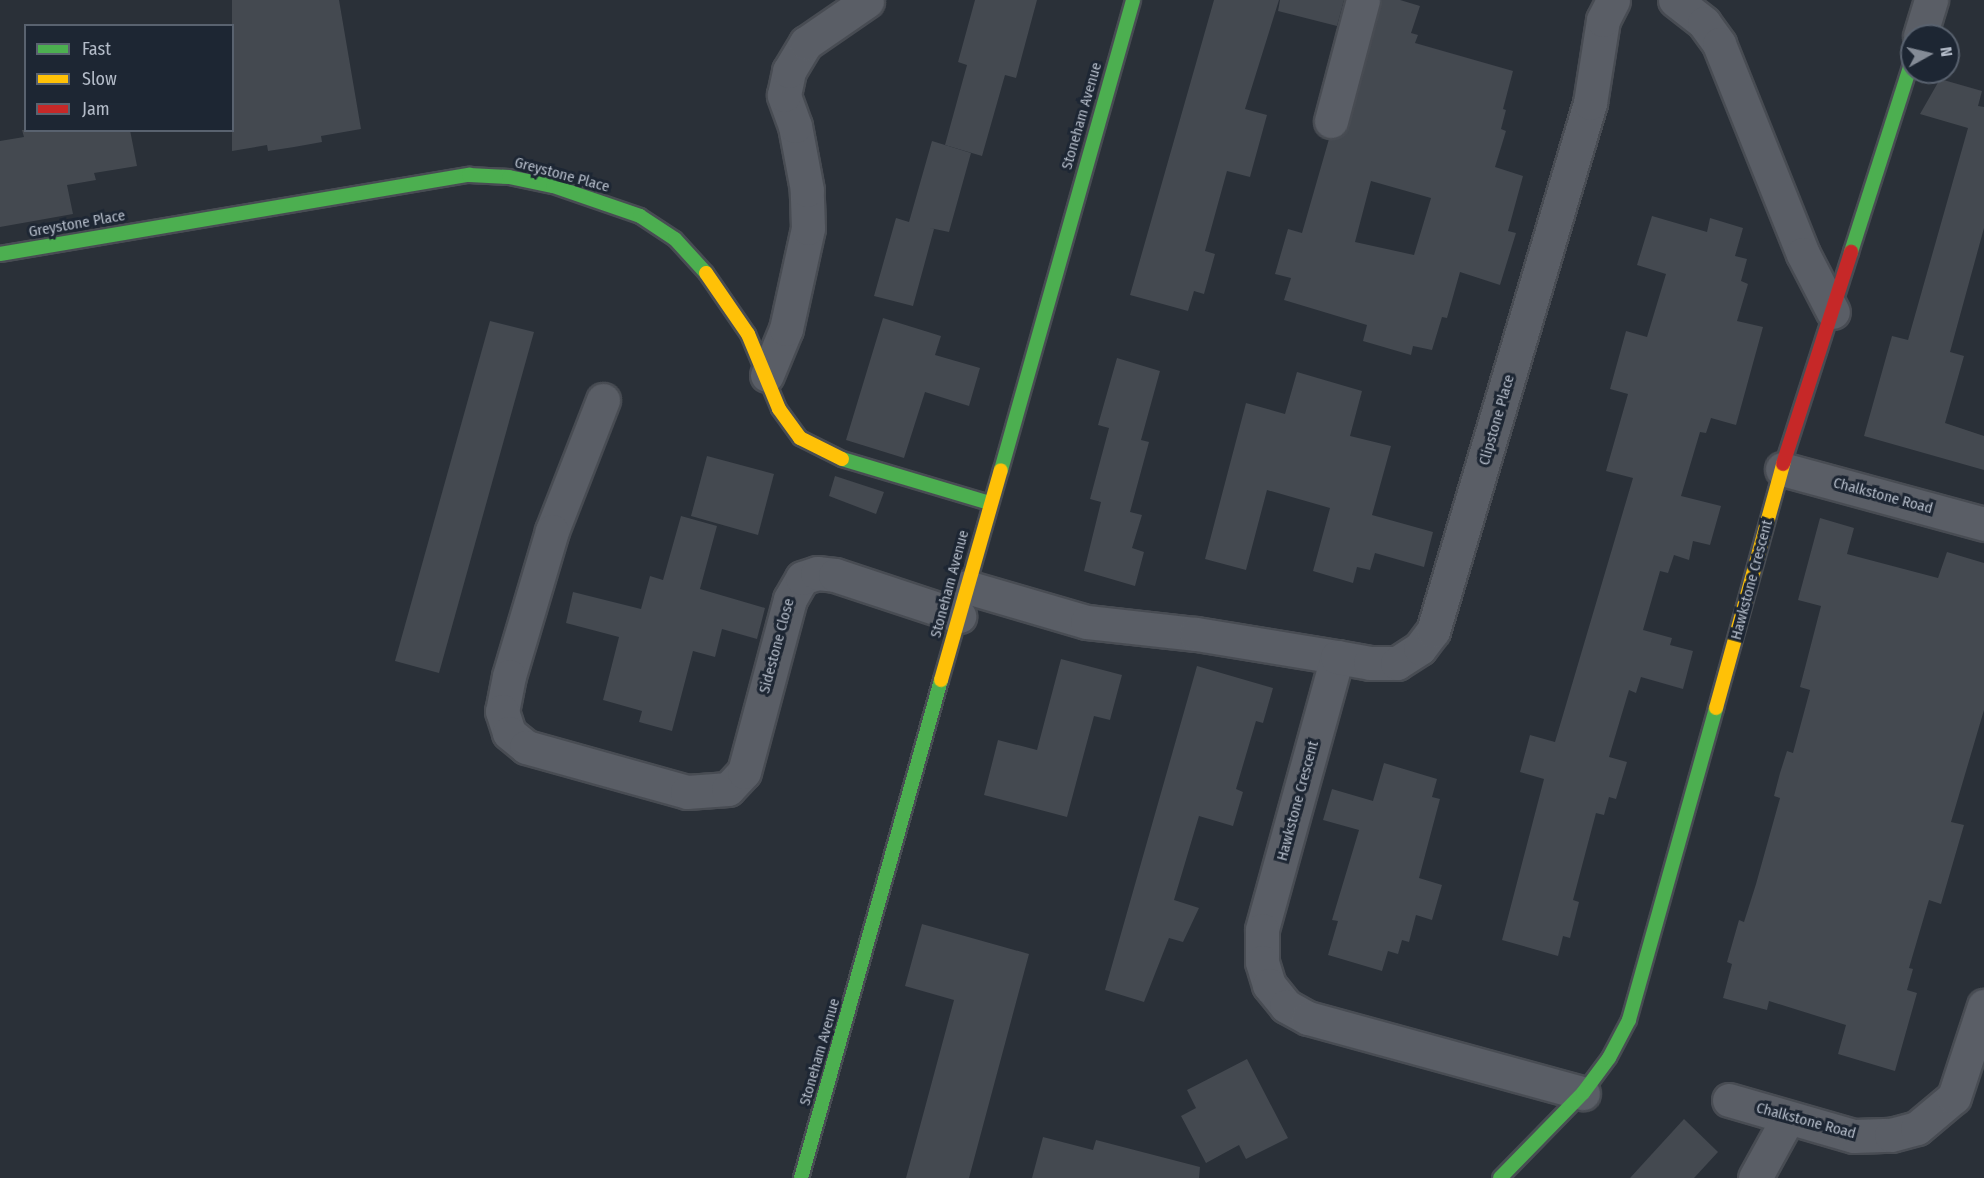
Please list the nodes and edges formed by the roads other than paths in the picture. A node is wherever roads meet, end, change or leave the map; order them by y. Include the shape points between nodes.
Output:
1 (867, 0) edge
2 (1133, 0) edge
3 (1363, 0) edge
4 (1613, 0) edge
5 (1675, 0) edge
6 (1931, 0) edge
7 (1924, 24) edge
8 (1905, 84) edge
9 (1331, 121) dead end
10 (0, 254) edge
11 (1833, 312) junction
12 (767, 375) junction
13 (603, 400) dead end
14 (1782, 469) junction
15 (990, 503) junction
16 (1984, 524) edge
17 (963, 602) junction
18 (1337, 657) junction
19 (1984, 1006) edge
20 (1583, 1093) junction
21 (1729, 1100) dead end
22 (1788, 1118) junction
23 (801, 1178) edge
24 (1500, 1178) edge
25 (1755, 1178) edge

1 - 12 street via 807,43 789,70 784,95 795,126 807,190 808,228 786,329
2 - 15 street, Stoneham Avenue
3 - 9 street
4 - 18 street, Clipstone Place via 1603,20 1590,103 1433,631 1420,648 1397,663
5 - 11 street via 1704,23 1719,44 1803,254
6 - 7 street
8 - 11 street, Hawkstone Crescent
10 - 12 street, Greystone Place via 469,175 509,177 593,198 640,216 675,239 708,275 747,334
11 - 14 street, Hawkstone Crescent
12 - 15 street, Greystone Place via 787,425 816,448
13 - 17 street, Sidestone Close via 552,531 509,676 502,711 509,733 526,747 687,792 728,789 744,772 789,599 802,578 817,573 835,575
14 - 16 street, Chalkstone Road
14 - 20 street, Hawkstone Crescent via 1629,1020 1609,1058
15 - 17 street, Stoneham Avenue
17 - 18 street
17 - 23 street, Stoneham Avenue
18 - 20 street, Hawkstone Crescent via 1262,930 1262,962 1269,985 1286,1006 1308,1018
19 - 22 street, Chalkstone Road via 1954,1097 1917,1128 1892,1135 1854,1136
20 - 24 street, Hawkstone Crescent
21 - 22 street, Chalkstone Road
22 - 25 street

